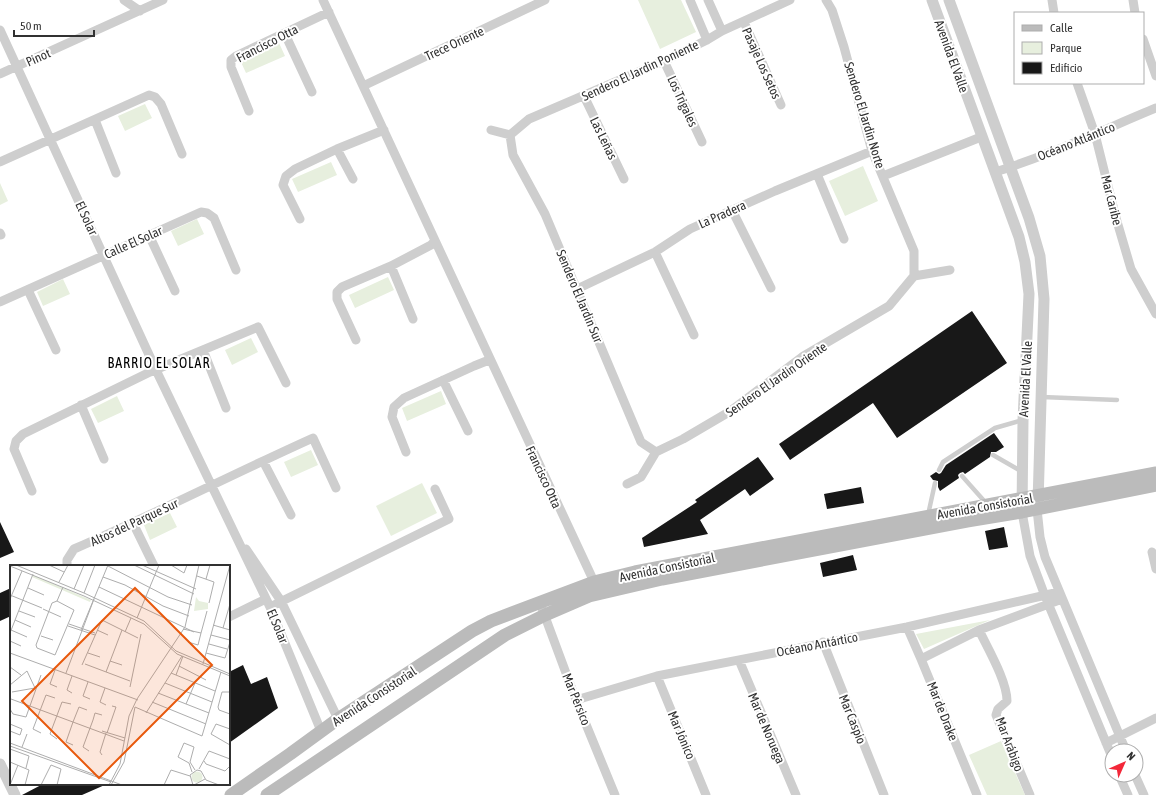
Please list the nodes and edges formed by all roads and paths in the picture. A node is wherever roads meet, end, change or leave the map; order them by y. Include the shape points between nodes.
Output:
1 (163, 0) edge
2 (323, 0) edge
3 (545, 0) edge
4 (690, 0) edge
5 (708, 0) edge
6 (790, 0) edge
7 (826, 0) edge
8 (932, 0) edge
9 (949, 0) edge
10 (1052, 0) edge
11 (1133, 0) edge
12 (127, 1) edge
13 (140, 11) junction
14 (329, 12) junction
15 (1054, 12) edge
16 (1135, 12) edge
17 (744, 22) junction
18 (0, 30) edge
19 (722, 31) junction
20 (285, 34) junction
21 (708, 40) junction
22 (1144, 42) edge
23 (664, 61) junction
24 (17, 66) junction
25 (0, 74) edge
26 (1156, 76) edge
27 (1077, 84) edge
28 (363, 86) junction
29 (312, 92) dead end
30 (584, 96) junction
31 (781, 105) dead end
32 (1156, 108) edge
33 (249, 110) dead end
34 (95, 120) junction
35 (384, 130) junction
36 (491, 130) dead end
37 (1095, 134) junction
38 (510, 135) junction
39 (981, 137) junction
40 (50, 139) junction
41 (702, 142) dead end
42 (337, 149) junction
43 (872, 151) junction
44 (182, 154) dead end
45 (0, 162) edge
46 (1010, 167) junction
47 (995, 172) junction
48 (116, 173) dead end
49 (817, 174) junction
50 (883, 176) junction
51 (353, 179) dead end
52 (624, 179) dead end
53 (732, 210) junction
54 (300, 219) dead end
55 (1033, 233) junction
56 (150, 235) junction
57 (1019, 237) junction
58 (844, 239) dead end
59 (435, 242) junction
60 (655, 252) junction
61 (104, 255) junction
62 (391, 266) junction
63 (236, 270) dead end
64 (950, 270) dead end
65 (914, 276) junction
66 (770, 288) dead end
67 (577, 289) junction
68 (28, 290) junction
69 (175, 291) dead end
70 (0, 302) edge
71 (1156, 314) edge
72 (413, 319) dead end
73 (694, 335) dead end
74 (356, 340) dead end
75 (56, 350) dead end
76 (202, 350) junction
77 (489, 360) junction
78 (156, 370) junction
79 (443, 380) junction
80 (286, 383) dead end
81 (1042, 397) junction
82 (1117, 400) dead end
83 (81, 405) junction
84 (226, 408) dead end
85 (1023, 420) junction
86 (468, 431) dead end
87 (406, 452) dead end
88 (656, 452) junction
89 (993, 455) dead end
90 (104, 459) dead end
91 (263, 461) junction
92 (939, 470) dead end
93 (1022, 472) junction
94 (1156, 473) edge
95 (962, 476) dead end
96 (935, 483) dead end
97 (627, 484) dead end
98 (1156, 485) edge
99 (211, 487) junction
100 (336, 488) dead end
101 (435, 489) dead end
102 (32, 491) dead end
103 (1038, 502) junction
104 (987, 504) junction
105 (1022, 506) junction
106 (291, 515) dead end
107 (927, 516) junction
108 (133, 523) junction
109 (228, 523) junction
110 (1152, 552) dead end
111 (67, 565) edge
112 (154, 565) edge
113 (1156, 569) edge
114 (596, 588) junction
115 (1060, 596) junction
116 (1047, 600) junction
117 (281, 601) junction
118 (268, 603) junction
119 (542, 609) junction
120 (230, 617) edge
121 (907, 627) junction
122 (979, 630) junction
123 (823, 642) junction
124 (921, 659) junction
125 (739, 660) junction
126 (657, 676) junction
127 (371, 697) junction
128 (576, 700) junction
129 (1156, 718) edge
130 (338, 719) junction
131 (378, 719) junction
132 (321, 731) junction
133 (1120, 736) junction
134 (1106, 743) joint
135 (1123, 743) edge
136 (0, 764) edge
137 (10, 780) edge
138 (1123, 783) edge
139 (1139, 783) edge
140 (12, 785) edge
141 (15, 795) edge
142 (231, 795) edge
143 (267, 795) edge
144 (616, 795) edge
145 (706, 795) edge
146 (796, 795) edge
147 (884, 795) edge
148 (977, 795) edge
149 (1030, 795) edge
150 (1128, 795) edge
151 (1144, 795) edge

1 - 13 street, Pinot
2 - 14 street, Francisco Otta
3 - 28 street, Trece Oriente
4 - 21 street
5 - 19 street
6 - 17 street, Sendero El Jardin Poniente
7 - 43 street, Sendero El Jardin Norte via 844,46
8 - 39 street, Avenida El Valle
9 - 46 street, Avenida El Valle
10 - 15 street
11 - 16 street
12 - 13 street
13 - 24 street, Pinot
14 - 20 street, Francisco Otta
14 - 28 street, Francisco Otta
17 - 19 street, Sendero El Jardin Poniente
17 - 31 street, Pasaje Los Setos
18 - 24 street, El Solar
19 - 21 street, Sendero El Jardin Poniente
20 - 29 street
20 - 33 street, Francisco Otta via 231,60 231,67
21 - 23 street, Sendero El Jardin Poniente
22 - 26 street
23 - 30 street, Sendero El Jardin Poniente
23 - 41 street, Los Trigales
24 - 25 street, Pinot
24 - 40 street, El Solar
27 - 37 street, Mar Caribe
28 - 35 street, Francisco Otta
30 - 38 street, Sendero El Jardin Poniente via 529,119
30 - 52 street, Las Leñas
32 - 37 street, Océano Atlántico
34 - 40 street
34 - 44 street via 148,95 155,97 161,104
34 - 48 street
35 - 42 street
35 - 59 street, Francisco Otta
36 - 38 street
37 - 46 street, Océano Atlántico
37 - 71 street, Mar Caribe via 1131,269
38 - 67 street, Sendero El Jardin Sur via 513,155 545,214
39 - 47 street, Avenida El Valle
39 - 50 street
40 - 45 street
40 - 61 street, El Solar
42 - 51 street
42 - 54 street via 286,176 283,185
43 - 49 street, La Pradera
43 - 50 street, Sendero El Jardin Norte
46 - 47 street, Océano Atlántico
46 - 55 street, Avenida El Valle via 1030,218
47 - 57 street, Avenida El Valle
49 - 53 street, La Pradera
49 - 58 street
50 - 65 street, Sendero El Jardin Norte via 914,250
53 - 60 street, La Pradera via 690,229
53 - 66 street
55 - 57 street
55 - 81 street, Avenida El Valle via 1040,256 1044,299
56 - 61 street, Calle El Solar
56 - 63 street, Calle El Solar via 201,212 207,213 214,218
56 - 69 street
57 - 85 street, Avenida El Valle via 1029,294
59 - 62 street
59 - 77 street, Francisco Otta
60 - 67 street, La Pradera
60 - 73 street
61 - 68 street, Calle El Solar
61 - 78 street, El Solar
62 - 72 street
62 - 74 street via 342,287 337,292 337,299
64 - 65 street
65 - 88 street, Sendero El Jardin Oriente via 889,306 802,357 729,412
67 - 88 street, Sendero El Jardin Sur via 641,442
68 - 70 street, Calle El Solar
68 - 75 street
76 - 78 street
76 - 80 street via 258,326
76 - 84 street
77 - 79 street
77 - 114 street, Francisco Otta
78 - 83 street
78 - 99 street, El Solar
79 - 86 street
79 - 87 street via 404,398 394,407 392,417
81 - 82 lane
81 - 103 street, Avenida El Valle
83 - 90 street
83 - 102 street via 24,434 16,441 14,449
85 - 92 lane via 995,428 943,462
85 - 93 street, Avenida El Valle
88 - 97 street via 642,477
89 - 93 lane
91 - 99 street
91 - 100 street via 313,438
91 - 106 street
93 - 105 street, Avenida El Valle
94 - 103 main road, Avenida Consistorial
95 - 104 lane
96 - 107 lane
98 - 103 main road, Avenida Consistorial
99 - 108 street, Altos del Parque Sur
99 - 109 street, El Solar
101 - 117 street via 449,519
103 - 105 main road, Avenida Consistorial
103 - 115 street, Avenida El Valle via 1040,537
104 - 105 main road, Avenida Consistorial
104 - 107 main road, Avenida Consistorial
105 - 114 main road, Avenida Consistorial via 967,521
105 - 116 street, Avenida El Valle via 1030,556
107 - 114 main road, Avenida Consistorial via 635,572
108 - 111 street, Altos del Parque Sur via 74,549 67,560
108 - 112 street
109 - 117 street, El Solar
109 - 118 street, El Solar
110 - 113 street
114 - 119 main road, Avenida Consistorial
115 - 116 street, Océano Antártico
115 - 133 street, Avenida El Valle
116 - 121 street, Océano Antártico
116 - 122 street, Océano Antártico
116 - 134 street, Avenida El Valle
117 - 118 street
117 - 130 street, El Solar
118 - 120 street
118 - 132 street, El Solar
119 - 127 main road, Avenida Consistorial via 491,621
119 - 128 street, Mar Pérsico
119 - 131 main road, Avenida Consistorial via 524,624
121 - 123 street, Océano Antártico
121 - 124 street, Mar de Drake
122 - 124 street, Océano Antártico
122 - 149 street, Mar Arábigo via 1007,694 1007,701 996,714
123 - 125 street, Océano Antártico
123 - 147 street, Mar Caspio
124 - 148 street, Mar de Drake
125 - 126 street, Océano Antártico
125 - 146 street, Mar de Noruega
126 - 128 street, Océano Antártico
126 - 145 street, Mar Jónico
127 - 130 main road, Avenida Consistorial
127 - 131 main road via 382,704 382,713
128 - 144 street, Mar Pérsico
129 - 133 street
130 - 132 main road, Avenida Consistorial
131 - 143 main road, Avenida Consistorial
132 - 142 main road, Avenida Consistorial
133 - 134 street
133 - 135 street, Avenida El Valle
136 - 137 street
138 - 150 street
139 - 151 street
140 - 141 street

